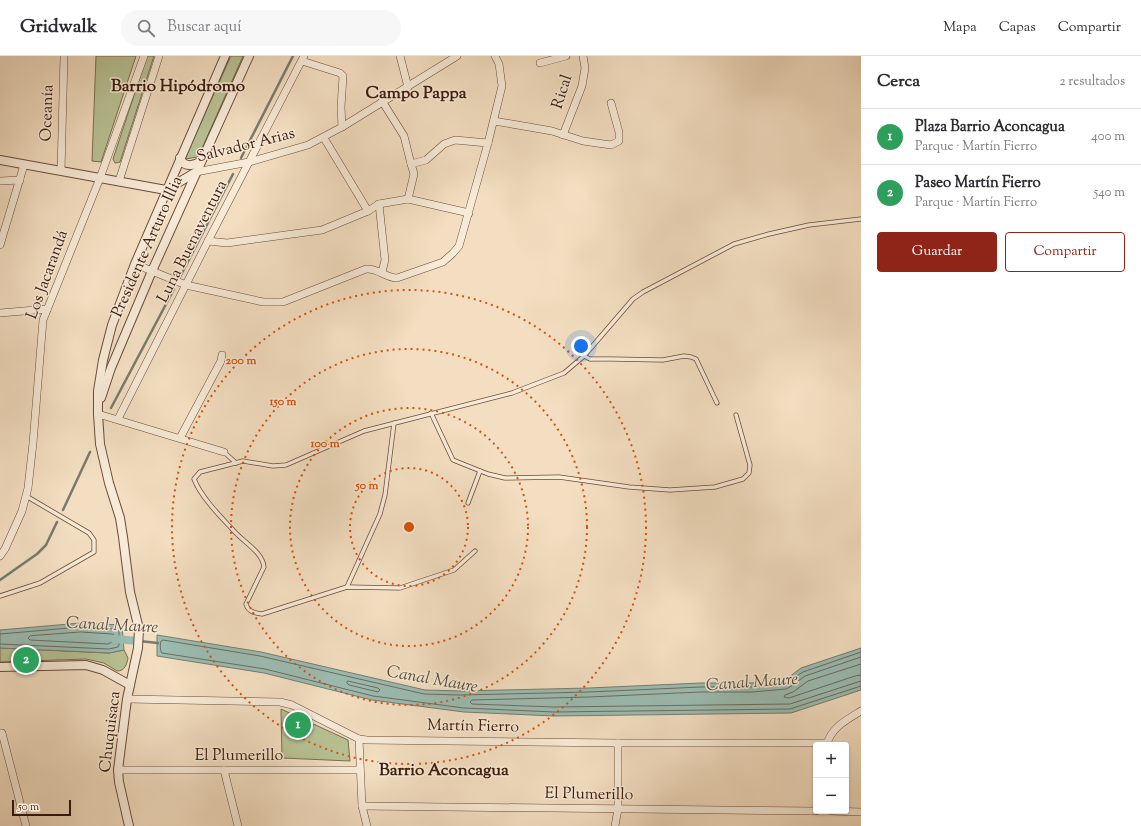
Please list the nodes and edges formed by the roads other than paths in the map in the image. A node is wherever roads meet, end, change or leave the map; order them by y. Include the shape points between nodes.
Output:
1 (64, 56) edge
2 (144, 56) edge
3 (159, 56) edge
4 (225, 56) edge
5 (249, 56) edge
6 (400, 56) edge
7 (457, 56) edge
8 (495, 56) edge
9 (566, 56) edge
10 (583, 56) edge
11 (303, 59) edge
12 (540, 63) dead end
13 (408, 86) junction
14 (382, 101) junction
15 (611, 103) dead end
16 (494, 121) junction
17 (342, 127) junction
18 (563, 135) junction
19 (324, 138) junction
20 (488, 143) junction
21 (180, 158) junction
22 (0, 160) edge
23 (202, 161) junction
24 (249, 162) junction
25 (411, 164) junction
26 (24, 165) junction
27 (61, 172) junction
28 (196, 172) junction
29 (100, 178) junction
30 (20, 180) junction
31 (0, 181) edge
32 (119, 181) junction
33 (166, 190) junction
34 (408, 199) junction
35 (379, 204) junction
36 (368, 211) junction
37 (469, 213) junction
38 (861, 219) edge
39 (208, 241) junction
40 (0, 245) edge
41 (135, 264) junction
42 (152, 271) junction
43 (382, 272) junction
44 (186, 285) junction
45 (47, 308) junction
46 (0, 313) edge
47 (222, 355) dead end
48 (584, 356) junction
49 (716, 403) dead end
50 (98, 410) junction
51 (431, 413) junction
52 (736, 414) dead end
53 (118, 420) junction
54 (394, 423) junction
55 (180, 438) junction
56 (224, 452) joint
57 (236, 463) junction
58 (480, 471) junction
59 (26, 496) junction
60 (468, 503) dead end
61 (475, 551) dead end
62 (0, 556) edge
63 (347, 587) junction
64 (0, 596) edge
65 (139, 641) joint
66 (0, 667) edge
67 (130, 685) junction
68 (127, 699) junction
69 (861, 711) edge
70 (2, 733) dead end
71 (359, 739) junction
72 (828, 742) edge
73 (618, 743) junction
74 (813, 744) edge
75 (118, 770) junction
76 (224, 770) junction
77 (360, 770) junction
78 (362, 806) junction
79 (618, 809) junction
80 (813, 811) edge
81 (849, 812) edge
82 (861, 812) edge
83 (26, 826) edge
84 (129, 826) edge
85 (238, 826) edge
86 (367, 826) edge
87 (615, 826) edge

1 - 27 street, Oceanía
2 - 29 street, Los Jacarandá
3 - 32 street
4 - 21 street, Presidente Arturo Illia
5 - 23 street, Presidente Arturo Illia
6 - 13 street
7 - 13 street, Salvador Arias
8 - 16 street via 499,64 502,86
9 - 12 street
10 - 18 street, Rical via 585,68 582,86
11 - 17 street via 343,76
11 - 24 street, Luna Buenaventura
13 - 14 street, Salvador Arias
14 - 17 street, Salvador Arias
14 - 25 street via 404,136
15 - 18 street via 619,132 618,141 611,145
16 - 18 street
16 - 20 street
17 - 19 street, Salvador Arias
19 - 24 street, Salvador Arias
19 - 36 street
20 - 25 street via 455,140 444,144 426,160
20 - 37 street
21 - 23 street via 188,165
21 - 33 street, Presidente Arturo Illia
22 - 26 street
23 - 28 street, Presidente Arturo Illia
24 - 28 street, Salvador Arias
24 - 39 street, Luna Buenaventura
25 - 34 street via 414,174
26 - 27 street
26 - 30 street
27 - 29 street
28 - 33 street, Salvador Arias
28 - 42 street, Presidente Arturo Illia
29 - 32 street
29 - 45 street, Los Jacarandá
30 - 31 street
30 - 40 street
32 - 33 street
33 - 41 street, Presidente Arturo Illia
34 - 35 street
34 - 37 street
35 - 36 street
35 - 43 street via 386,260
36 - 39 street via 309,233 227,243
37 - 43 street via 459,246 444,262 398,278 392,278
38 - 48 lane via 809,225 734,244 643,292
39 - 44 street, Luna Buenaventura
41 - 42 street
41 - 50 street, Presidente Arturo Illia via 106,345 98,391
42 - 44 street
42 - 50 street, Presidente Arturo Illia via 111,368
43 - 44 street via 366,269 283,302 263,302
44 - 53 street, Luna Buenaventura
45 - 46 street
45 - 59 street, Los Jacarandá via 42,324 34,443
47 - 55 street
48 - 49 lane via 590,360 663,360 691,356 696,359
48 - 51 lane via 564,373 512,393
50 - 53 street
50 - 65 street, Presidente Arturo Illia via 100,444 123,537
51 - 54 lane
51 - 58 lane via 453,460
52 - 58 lane via 750,465 749,473 743,479 715,487 670,490 559,477 504,478
53 - 55 street
54 - 57 lane via 364,430 286,465 273,466 243,461
54 - 63 lane via 385,496 380,514
55 - 56 street
56 - 57 lane
57 - 63 lane via 200,472 194,479 198,488 234,531 263,560 264,567 246,604 247,609 262,614
58 - 60 lane
59 - 62 street, Los Jacarandá via 18,520
59 - 64 lane via 89,533 94,540 94,552 40,583
61 - 63 lane via 454,570 400,588
65 - 67 street, Chuquisaca
66 - 67 street via 86,665 103,670
67 - 68 street, Chuquisaca
68 - 71 street, Martín Fierro via 280,702 292,705
68 - 75 street, Chuquisaca
69 - 72 street via 844,721
70 - 83 street
71 - 73 street, Martín Fierro
71 - 77 street
73 - 74 street, Martín Fierro
73 - 79 street
75 - 76 street, El Plumerillo
75 - 84 street, Chuquisaca via 118,782
76 - 77 street, El Plumerillo
76 - 85 street
77 - 78 street
78 - 79 street, El Plumerillo
78 - 86 street
79 - 80 street, El Plumerillo
79 - 87 street
81 - 82 street

